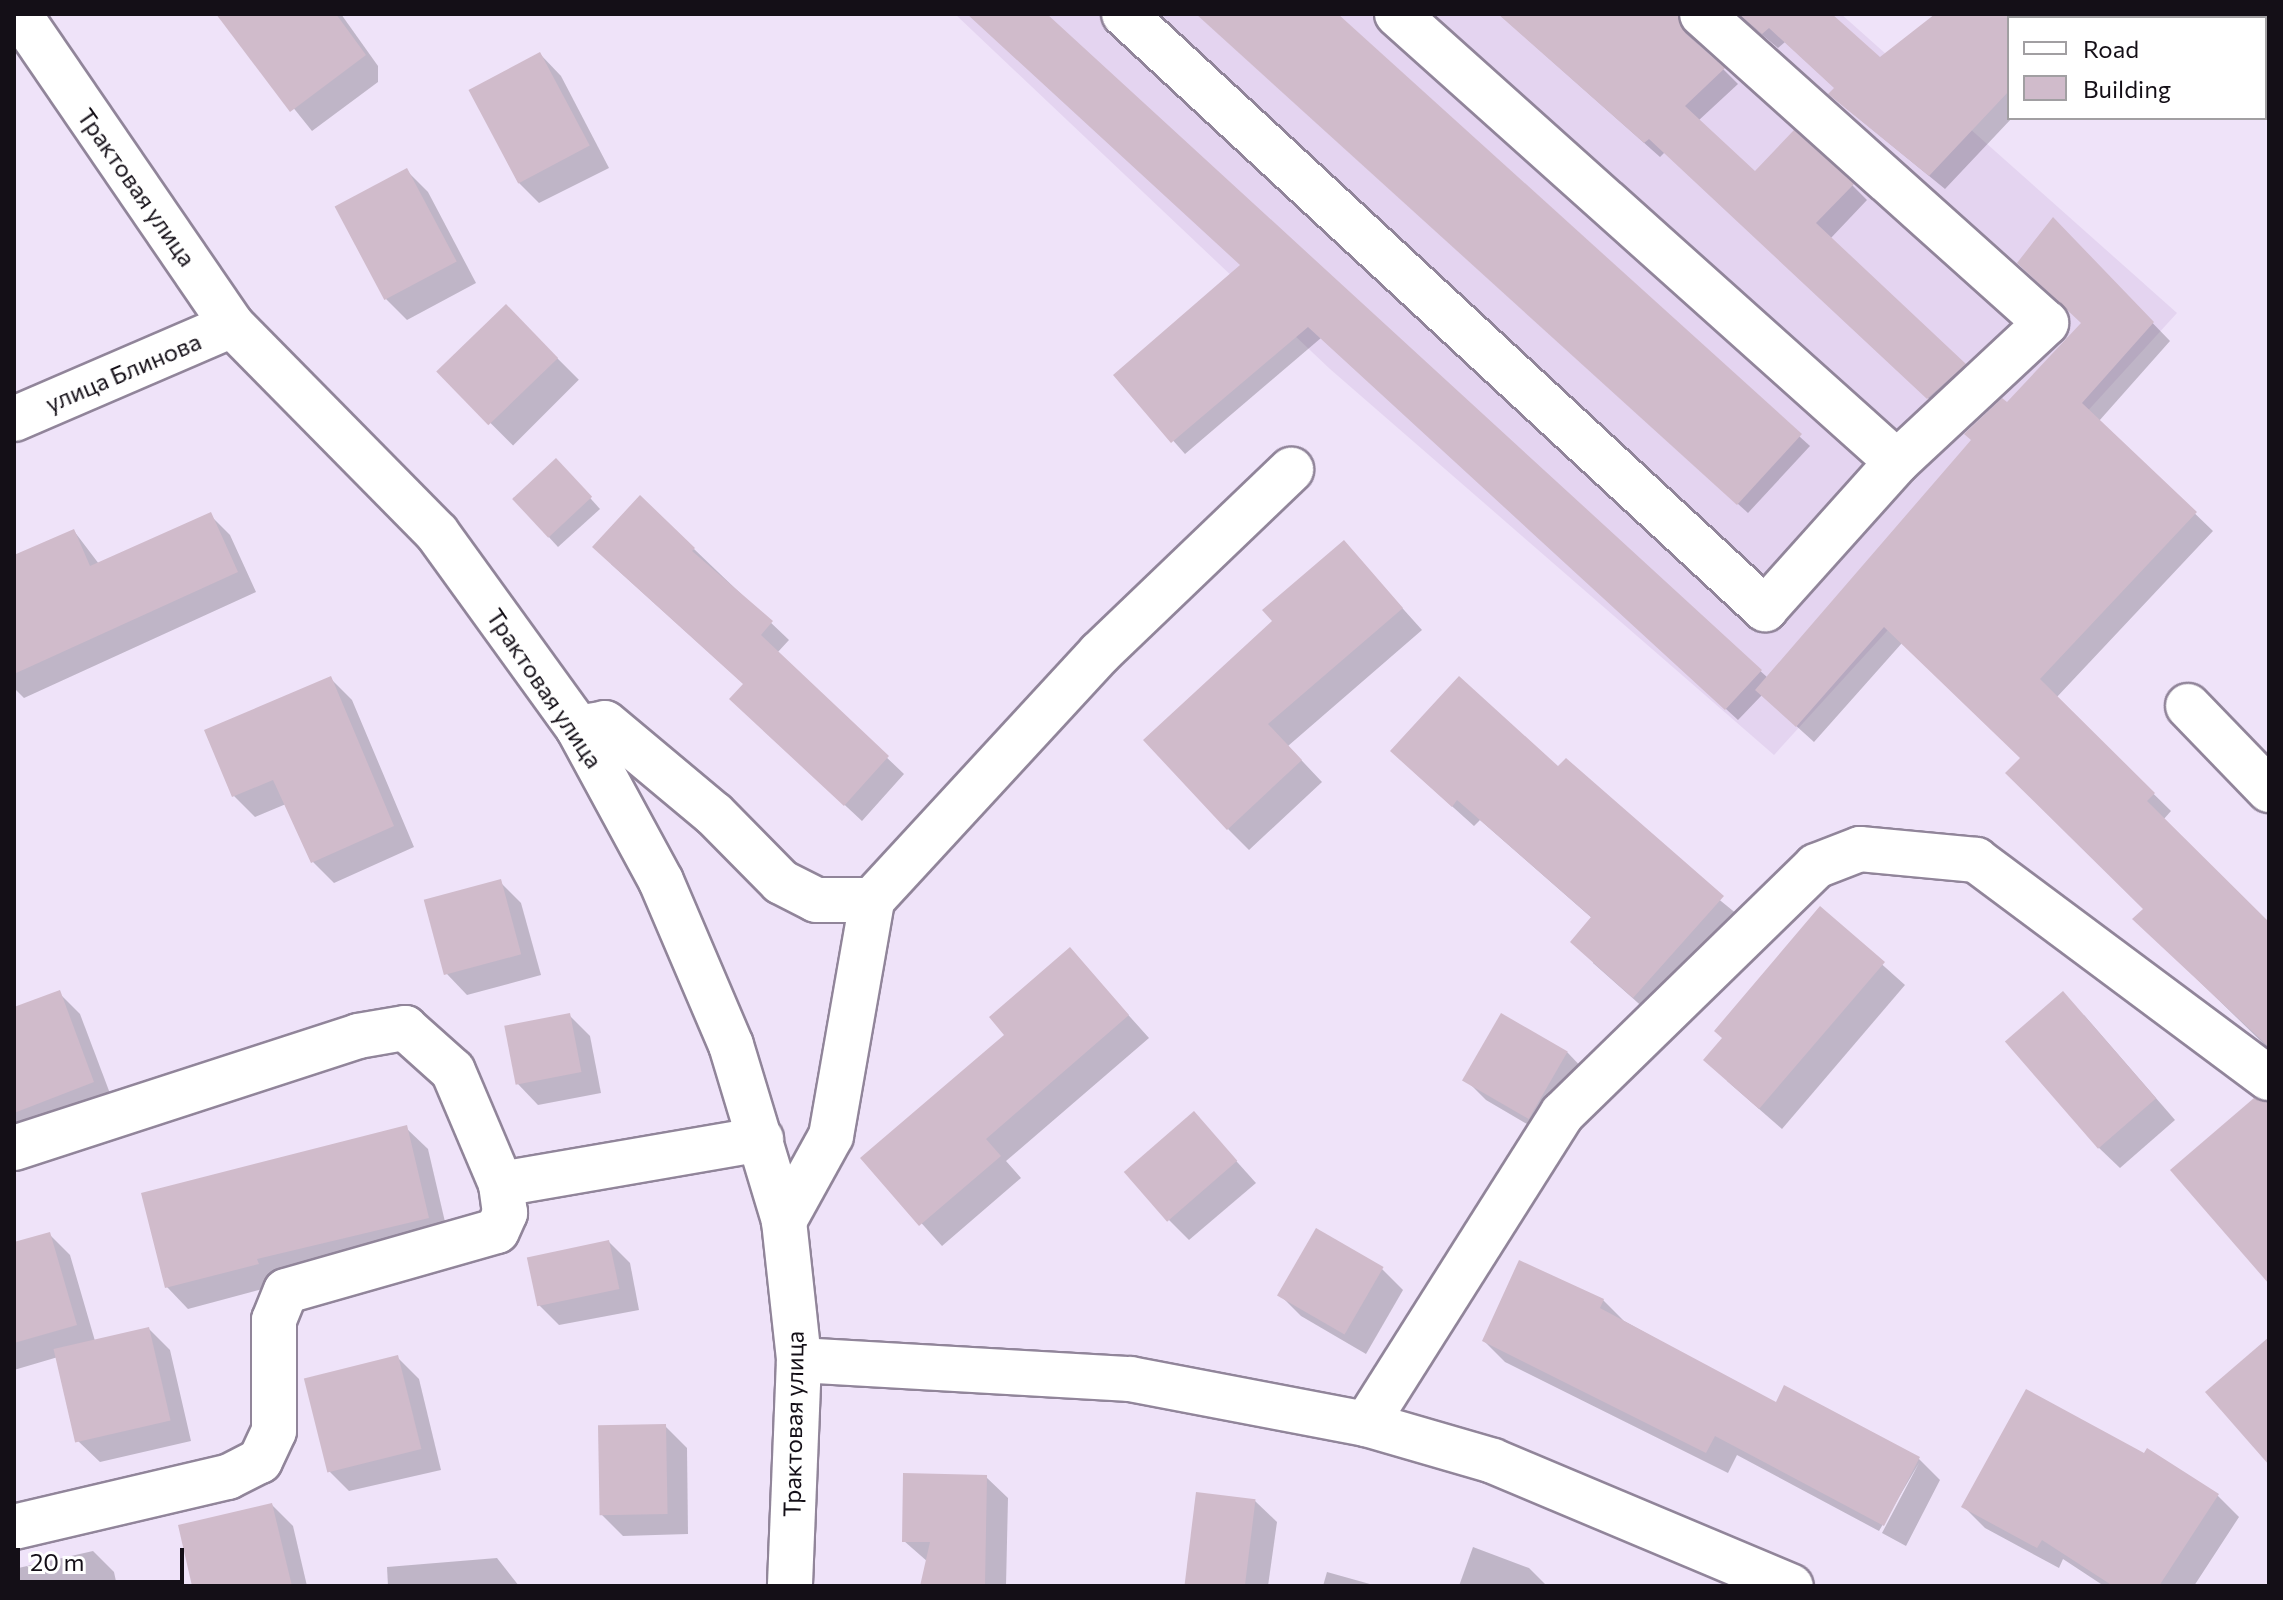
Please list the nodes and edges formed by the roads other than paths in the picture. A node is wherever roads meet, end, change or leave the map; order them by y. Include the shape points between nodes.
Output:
1 (19, 14) edge
2 (1124, 14) edge
3 (1397, 14) edge
4 (1702, 14) edge
5 (232, 325) junction
6 (14, 419) edge
7 (1897, 462) junction
8 (1291, 470) dead end
9 (2188, 706) dead end
10 (578, 728) junction
11 (2269, 790) edge
12 (872, 900) junction
13 (2269, 1078) edge
14 (761, 1139) junction
15 (14, 1148) edge
16 (501, 1184) junction
17 (784, 1221) junction
18 (799, 1360) junction
19 (1366, 1424) junction
20 (14, 1527) edge
21 (790, 1586) edge
22 (1791, 1586) edge

1 - 5 street, Трактовая улица
2 - 7 street via 1765,609
3 - 7 street
4 - 7 street via 2046,323
5 - 6 street, улица Блинова
5 - 10 street, Трактовая улица via 437,533
8 - 12 street via 1100,653
9 - 11 street
10 - 12 street via 605,723 714,814 781,882 816,900
10 - 14 street, Трактовая улица via 661,881 731,1045
12 - 17 street via 831,1136
13 - 19 street via 1976,860 1860,849 1816,866 1562,1114
14 - 16 street
14 - 17 street, Трактовая улица
15 - 16 street via 358,1036 405,1028 453,1071
16 - 20 street via 505,1213 497,1231 286,1291 274,1320 274,1431 260,1461 228,1477
17 - 18 street, Трактовая улица
18 - 19 street via 1130,1379
18 - 21 street, Трактовая улица
19 - 22 street via 1493,1461

